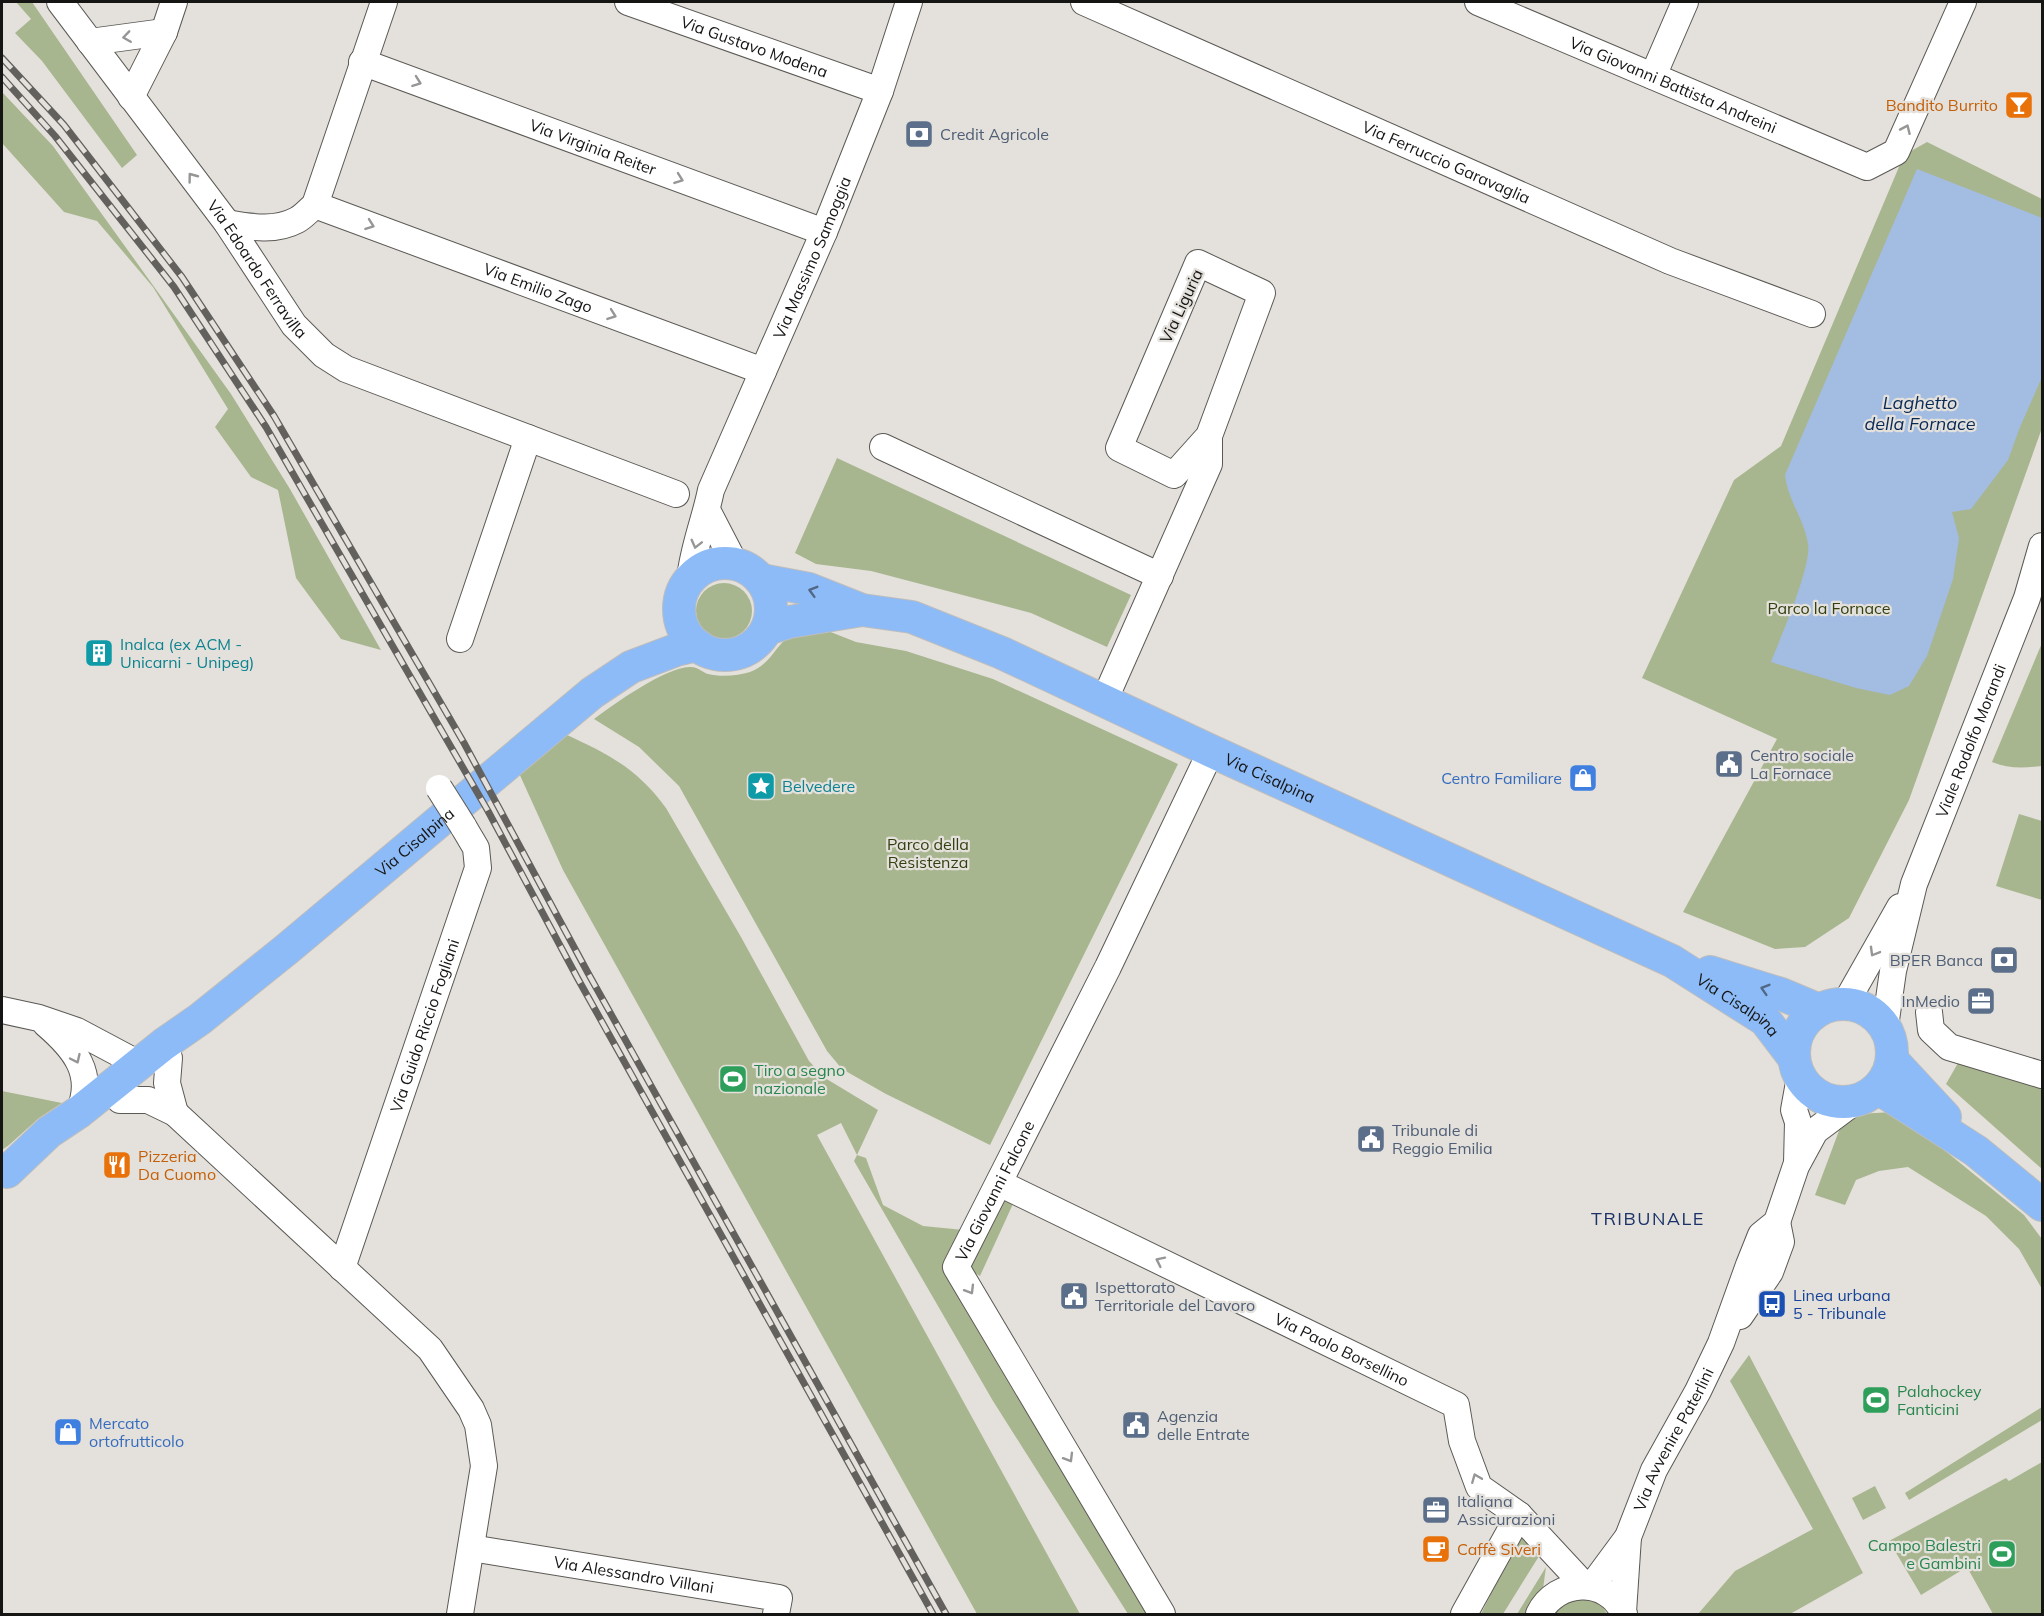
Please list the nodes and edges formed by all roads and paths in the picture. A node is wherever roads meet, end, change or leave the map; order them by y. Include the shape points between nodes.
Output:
1 (60, 2) edge
2 (174, 2) edge
3 (384, 2) edge
4 (628, 2) edge
5 (909, 2) edge
6 (1084, 2) edge
7 (1685, 2) edge
8 (1963, 2) edge
9 (1487, 3) edge
10 (164, 32) junction
11 (90, 42) junction
12 (362, 62) junction
13 (1653, 76) junction
14 (880, 91) junction
15 (131, 97) junction
16 (315, 205) junction
17 (227, 223) junction
18 (824, 232) junction
19 (1812, 314) dead end
20 (763, 370) junction
21 (1209, 436) junction
22 (528, 438) junction
23 (883, 447) dead end
24 (676, 494) dead end
25 (707, 510) junction
26 (2043, 546) edge
27 (735, 564) junction
28 (1160, 576) junction
29 (761, 580) junction
30 (2035, 589) edge
31 (685, 592) junction
32 (862, 610) junction
33 (767, 630) junction
34 (460, 639) dead end
35 (697, 645) junction
36 (630, 667) junction
37 (1104, 701) junction
38 (1211, 751) junction
39 (439, 788) dead end
40 (1914, 884) junction
41 (1672, 961) junction
42 (1832, 1007) junction
43 (2, 1010) edge
44 (1929, 1012) dead end
45 (39, 1018) junction
46 (1885, 1027) junction
47 (1892, 1060) junction
48 (154, 1061) junction
49 (1797, 1068) junction
50 (2043, 1074) edge
51 (1867, 1094) junction
52 (120, 1100) junction
53 (78, 1112) junction
54 (175, 1113) junction
55 (1976, 1151) junction
56 (1797, 1166) junction
57 (4, 1173) edge
58 (999, 1183) junction
59 (2043, 1205) edge
60 (342, 1268) junction
61 (1519, 1515) junction
62 (1628, 1537) junction
63 (471, 1548) junction
64 (1550, 1549) junction
65 (1588, 1586) junction
66 (1559, 1592) junction
67 (1624, 1613) edge
68 (460, 1614) edge
69 (776, 1614) edge
70 (1161, 1614) edge
71 (1464, 1614) edge
72 (1539, 1614) edge

1 - 11 street, Via Edoardo Ferravilla
2 - 10 street
3 - 12 street
4 - 14 street, Via Gustavo Modena
5 - 14 street, Via Massimo Samoggia
6 - 19 street, Via Ferruccio Garavaglia via 1670,261
7 - 13 street
13 -> 8 street, Via Giovanni Battista Andreini via 1867,167 1896,152
9 - 13 street, Via Giovanni Battista Andreini
10 -> 11 street
10 - 15 street
11 - 15 street, Via Edoardo Ferravilla
12 - 16 street
12 -> 18 street, Via Virginia Reiter
14 - 18 street, Via Massimo Samoggia
17 -> 15 street, Via Edoardo Ferravilla
16 - 17 street via 297,220 278,226
16 -> 20 street, Via Emilio Zago
17 - 22 street, Via Edoardo Ferravilla via 294,325 324,355 346,369
18 - 20 street, Via Massimo Samoggia
20 - 25 street, Via Massimo Samoggia via 711,490
21 - 21 street, Via Liguria via 1262,293 1198,263 1119,448 1174,475
21 - 28 street, Via Liguria via 1209,464
22 - 24 street, Via Edoardo Ferravilla
22 - 34 street
23 - 28 street
25 - 27 street
25 -> 31 street, Via Massimo Samoggia
26 - 30 street, Viale Rodolfo Morandi
27 - 29 main road, Via Cisalpina
27 - 31 main road, Via Cisalpina via 710,565
28 - 37 street, Via Liguria
32 -> 29 main road, Via Cisalpina via 809,589
29 - 33 main road via 771,604
30 - 40 street, Viale Rodolfo Morandi
31 - 35 main road via 681,621
31 - 36 main road, Via Cisalpina
32 - 33 main road, Via Cisalpina via 789,622
32 - 37 main road, Via Cisalpina via 912,617 1002,653
33 - 35 main road, Via Cisalpina via 748,649 735,654 709,652
35 - 36 main road, Via Cisalpina
36 - 48 main road, Via Cisalpina via 592,693 449,815 200,1019 164,1044
37 - 38 main road, Via Cisalpina
38 - 41 main road, Via Cisalpina
38 - 58 street, Via Giovanni Falcone
39 - 60 street, Via Guido Riccio Fogliani, bridge via 476,848 478,868
40 -> 42 street, Viale Rodolfo Morandi
40 - 46 street, Viale Rodolfo Morandi via 1893,971
42 -> 41 main road, Via Cisalpina
41 - 49 main road, Via Cisalpina via 1765,1020
42 - 46 main road, Via Cisalpina via 1860,1007
42 - 49 main road, Via Cisalpina via 1808,1019 1799,1030 1795,1044
43 - 45 street
44 - 50 street via 1931,1030 1949,1047
45 - 48 street
45 -> 53 street via 68,1043 78,1059 85,1083 85,1097
46 - 47 main road
47 - 51 main road via 1887,1075
47 - 55 main road, Via Cisalpina
48 - 52 main road, Via Cisalpina
48 - 53 main road, Via Cisalpina
48 - 54 street
49 - 51 main road, Via Cisalpina via 1810,1090 1824,1098 1839,1102
49 - 56 street, Via Avvenire Paterlini
51 - 55 main road, Via Cisalpina
51 - 56 street, Via Avvenire Paterlini via 1815,1131
52 - 54 street via 148,1100
52 - 57 main road, Via Cisalpina via 60,1148
53 - 57 main road, Via Cisalpina via 49,1132
54 - 60 street
55 - 59 main road, Via Cisalpina
56 - 62 street, Via Avvenire Paterlini via 1777,1222 1781,1242 1770,1272 1721,1343 1654,1470
61 -> 58 street, Via Paolo Borsellino via 1479,1487 1462,1441 1456,1405
58 -> 70 street, Via Giovanni Falcone via 956,1267
60 - 63 street via 430,1349 471,1409 478,1425 484,1466
61 - 64 street, Via Paolo Borsellino
61 - 71 street
62 - 65 street, Via Avvenire Paterlini
62 - 67 street, Via Avvenire Paterlini
63 - 68 street
63 - 69 street, Via Alessandro Villani via 779,1598
64 - 65 street, Via Paolo Borsellino
64 - 66 street
65 - 66 street
65 - 67 street, Via Avvenire Paterlini via 1608,1593
66 - 72 street

